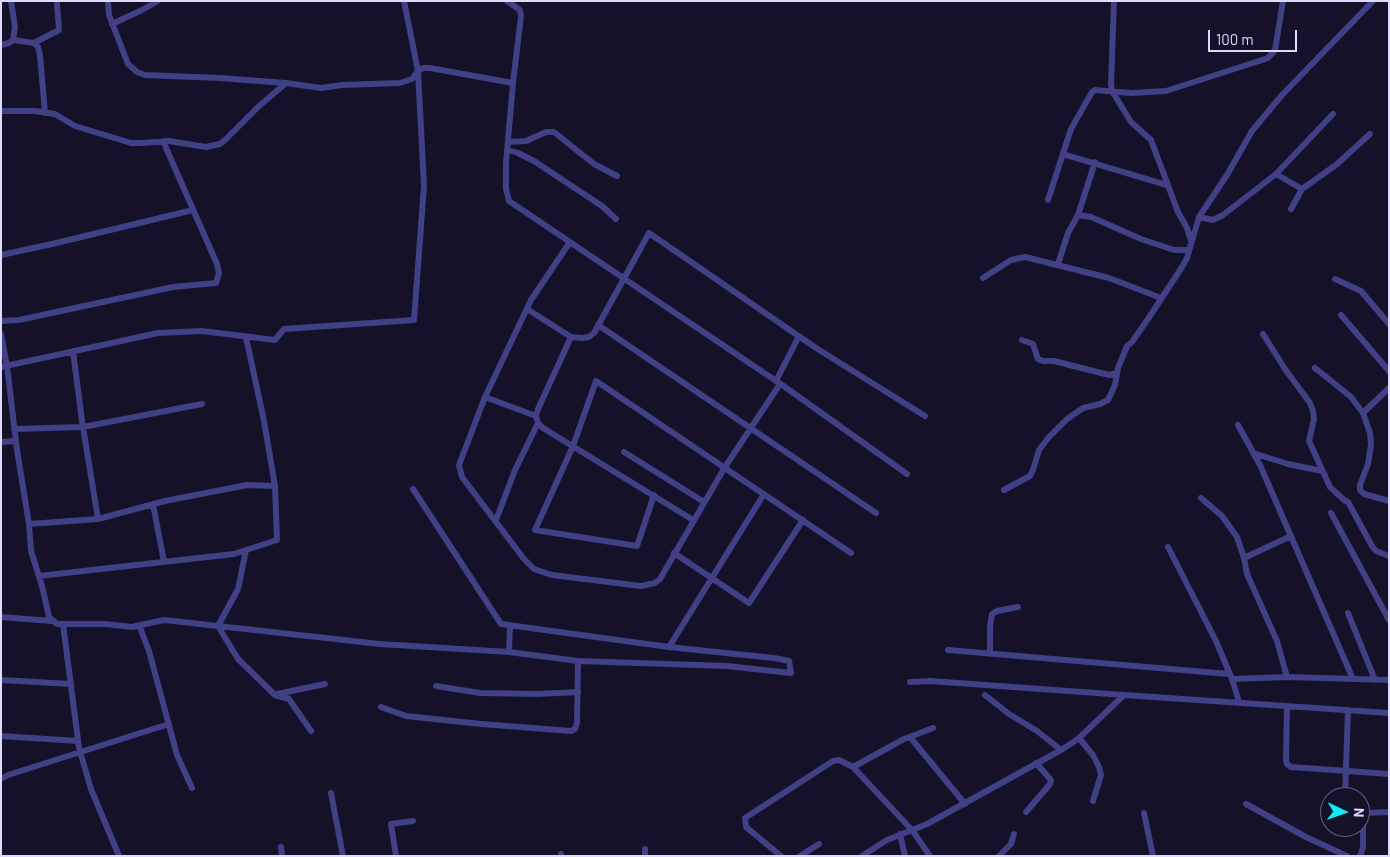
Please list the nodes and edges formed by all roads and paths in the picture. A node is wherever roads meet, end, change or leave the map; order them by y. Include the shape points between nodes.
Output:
1 (11, 1) edge
2 (108, 1) edge
3 (158, 1) edge
4 (404, 1) edge
5 (507, 1) edge
6 (1114, 1) edge
7 (1283, 1) edge
8 (1373, 1) edge
9 (56, 4) dead end
10 (112, 24) junction
11 (13, 40) junction
12 (34, 42) junction
13 (1, 45) edge
14 (418, 71) junction
15 (286, 83) junction
16 (513, 83) junction
17 (1112, 91) junction
18 (1132, 93) junction
19 (1120, 104) junction
20 (1, 110) edge
21 (45, 112) junction
22 (1333, 114) dead end
23 (1370, 134) dead end
24 (162, 141) junction
25 (508, 142) junction
26 (508, 150) junction
27 (1063, 154) junction
28 (1095, 162) junction
29 (1276, 174) junction
30 (617, 176) dead end
31 (1167, 185) junction
32 (1302, 189) junction
33 (1048, 200) dead end
34 (1291, 209) dead end
35 (193, 210) junction
36 (1078, 215) junction
37 (1199, 217) junction
38 (616, 219) dead end
39 (1191, 241) junction
40 (570, 242) junction
41 (1189, 250) junction
42 (1, 255) edge
43 (1058, 264) junction
44 (983, 278) dead end
45 (624, 279) junction
46 (1334, 279) dead end
47 (1161, 298) junction
48 (527, 309) junction
49 (1341, 315) dead end
50 (1, 321) edge
51 (1389, 324) edge
52 (598, 325) junction
53 (1, 334) edge
54 (1263, 334) dead end
55 (799, 336) junction
56 (246, 337) junction
57 (571, 337) junction
58 (1022, 340) dead end
59 (73, 351) junction
60 (4, 367) edge
61 (1315, 368) dead end
62 (1389, 371) edge
63 (1117, 373) junction
64 (778, 382) junction
65 (1389, 388) edge
66 (485, 397) junction
67 (202, 404) dead end
68 (1363, 413) junction
69 (925, 416) dead end
70 (537, 420) junction
71 (1238, 425) dead end
72 (82, 427) junction
73 (751, 428) junction
74 (14, 429) junction
75 (16, 441) junction
76 (1, 442) edge
77 (573, 446) junction
78 (624, 452) dead end
79 (1253, 453) junction
80 (725, 467) junction
81 (1322, 471) junction
82 (907, 474) dead end
83 (275, 486) junction
84 (413, 489) dead end
85 (1004, 490) dead end
86 (764, 494) junction
87 (654, 495) junction
88 (1202, 498) dead end
89 (1389, 501) edge
90 (704, 502) junction
91 (153, 504) junction
92 (876, 513) dead end
93 (1331, 513) dead end
94 (98, 519) junction
95 (496, 520) junction
96 (693, 520) junction
97 (803, 520) junction
98 (29, 524) junction
99 (1291, 536) junction
100 (1168, 547) dead end
101 (246, 550) junction
102 (674, 553) junction
103 (851, 553) dead end
104 (1389, 556) edge
105 (1244, 558) junction
106 (164, 562) junction
107 (39, 576) junction
108 (712, 579) junction
109 (1018, 607) dead end
110 (1348, 613) dead end
111 (1, 617) edge
112 (1389, 620) edge
113 (52, 621) junction
114 (62, 624) junction
115 (139, 625) junction
116 (510, 625) junction
117 (218, 626) junction
118 (669, 647) junction
119 (948, 650) dead end
120 (509, 652) junction
121 (990, 653) junction
122 (578, 661) junction
123 (1231, 677) junction
124 (1287, 677) junction
125 (1353, 679) junction
126 (1, 680) edge
127 (1375, 680) junction
128 (1389, 680) edge
129 (910, 682) dead end
130 (71, 684) junction
131 (324, 684) dead end
132 (436, 686) dead end
133 (578, 692) junction
134 (275, 695) junction
135 (985, 695) dead end
136 (1124, 695) junction
137 (1239, 702) junction
138 (381, 706) dead end
139 (1287, 706) junction
140 (1348, 710) junction
141 (1389, 713) edge
142 (169, 724) junction
143 (933, 728) dead end
144 (310, 731) dead end
145 (1, 736) edge
146 (910, 737) junction
147 (1079, 738) junction
148 (78, 741) junction
149 (1061, 750) junction
150 (80, 752) junction
151 (1036, 763) junction
152 (853, 767) junction
153 (1346, 771) junction
154 (1389, 774) edge
155 (1, 779) edge
156 (1345, 787) edge
157 (192, 788) dead end
158 (331, 793) dead end
159 (1093, 801) dead end
160 (965, 804) junction
161 (1246, 804) dead end
162 (1026, 812) dead end
163 (1389, 812) edge
164 (1144, 813) dead end
165 (413, 821) dead end
166 (912, 830) junction
167 (900, 834) junction
168 (1014, 834) dead end
169 (819, 844) dead end
170 (280, 847) dead end
171 (120, 856) edge
172 (282, 856) edge
173 (343, 856) edge
174 (396, 856) edge
175 (781, 856) edge
176 (800, 856) edge
177 (862, 856) edge
178 (905, 856) edge
179 (930, 856) edge
180 (999, 856) edge
181 (1153, 856) edge
182 (1347, 856) edge
183 (1360, 856) edge

1 - 11 street via 15,27
2 - 10 street
3 - 10 street
4 - 14 street
5 - 16 street via 520,10 521,16
6 - 17 street
7 - 18 street via 1275,50 1268,58 1166,91
8 - 37 street via 1282,95 1252,132
9 - 12 street via 59,30
10 - 15 street via 128,64 145,75
11 - 12 street
11 - 13 street
12 - 21 street via 40,55
14 - 15 street via 412,79 400,83 321,88
14 - 16 street via 441,69
14 - 56 street via 424,186 414,320 284,329 275,340
15 - 24 street via 220,144 206,147
16 - 25 street
17 - 18 street
17 - 19 street
17 - 27 street via 1092,92 1071,129
18 - 19 street
19 - 31 street via 1131,122 1151,140
20 - 21 street
21 - 24 street via 87,130 131,142
22 - 29 street
23 - 32 street via 1336,165
24 - 35 street
25 - 26 street
25 - 30 street via 526,141 554,132 594,164
26 - 38 street via 534,162 602,206
26 - 40 street via 506,189 509,201
27 - 28 street
27 - 33 street
28 - 31 street
28 - 36 street
29 - 32 street
29 - 37 street via 1223,215 1213,220
31 - 39 street
32 - 34 street
35 - 42 street
35 - 50 street via 216,264 216,283 173,287 19,320
36 - 41 street via 1091,217 1174,250
36 - 43 street
37 - 39 street
39 - 41 street
40 - 45 street
40 - 48 street
41 - 47 street
43 - 44 street via 1019,258
43 - 47 street via 1109,278
45 - 52 street
45 - 55 street via 649,233
45 - 64 street
46 - 51 street via 1361,291
47 - 63 street via 1127,346
48 - 57 street
48 - 66 street
49 - 62 street
52 - 57 street via 589,337
52 - 73 street
53 - 60 street
54 - 81 street via 1310,403 1314,419 1309,441
55 - 64 street
55 - 69 street
56 - 59 street via 202,331 158,334
56 - 83 street
57 - 70 street via 540,401
58 - 63 street via 1033,344 1038,359 1042,361 1109,375
59 - 60 street
59 - 72 street
60 - 74 street
61 - 68 street via 1351,397
63 - 85 street via 1108,400 1083,408 1066,419 1039,450 1030,476
64 - 73 street
64 - 82 street
65 - 68 street
66 - 70 street
66 - 95 street via 459,465 462,478
67 - 72 street
68 - 89 street via 1371,445 1360,490
70 - 77 street via 543,428
70 - 95 street
71 - 79 street
72 - 74 street
72 - 94 street
73 - 80 street
73 - 92 street
74 - 75 street
75 - 76 street
75 - 98 street
77 - 80 street via 596,381
77 - 87 street
77 - 87 street via 536,530 637,546
78 - 90 street
79 - 81 street
79 - 99 street
80 - 86 street
80 - 90 street
81 - 104 street via 1330,487 1348,502 1372,546
83 - 91 street via 247,486
83 - 101 street via 277,540
84 - 116 street via 501,624
86 - 97 street
86 - 108 street
87 - 96 street
88 - 105 street via 1222,516 1237,537
90 - 96 street
91 - 94 street
91 - 106 street
93 - 112 street
94 - 98 street
95 - 102 street via 534,569 552,575 649,585 660,579
96 - 102 street
97 - 103 street
97 - 108 street via 749,603
98 - 107 street via 31,551
99 - 105 street
99 - 125 street
100 - 123 street
101 - 106 street
101 - 117 street via 238,590
102 - 108 street
105 - 124 street via 1249,579 1277,641
106 - 107 street
107 - 113 street via 46,611
108 - 118 street
109 - 121 street via 992,614
110 - 127 street
111 - 113 street
113 - 114 street
114 - 115 street via 132,628
114 - 130 street
115 - 117 street via 164,620
115 - 142 street
116 - 118 street
116 - 120 street
117 - 120 street via 380,644
117 - 134 street via 238,659
118 - 122 street via 789,661 791,674 727,666
119 - 121 street
120 - 122 street
121 - 123 street
122 - 133 street
123 - 124 street
123 - 137 street
124 - 125 street
125 - 127 street
126 - 130 street
127 - 128 street
129 - 136 street
130 - 148 street
131 - 134 street
132 - 133 street via 480,693
133 - 138 street via 578,723 571,731 406,716
134 - 144 street via 289,699
135 - 149 street
136 - 137 street
136 - 147 street
137 - 139 street
139 - 140 street
139 - 153 street via 1287,764 1291,767
140 - 141 street
140 - 153 street
142 - 150 street
142 - 157 street via 177,755
143 - 146 street
145 - 148 street
146 - 152 street
146 - 160 street
147 - 149 street
147 - 159 street via 1101,775
148 - 150 street
149 - 151 street
150 - 155 street
150 - 171 street via 90,789
151 - 160 street
151 - 162 street via 1051,780
152 - 166 street
152 - 175 street via 839,760 833,761 746,818 746,827
153 - 154 street
153 - 156 street
158 - 173 street
160 - 166 street
161 - 182 street
163 - 183 street via 1363,813
164 - 181 street
165 - 174 street via 391,824
166 - 167 street
166 - 179 street
167 - 177 street
167 - 178 street
168 - 180 street via 1011,844
169 - 176 street
170 - 172 street

